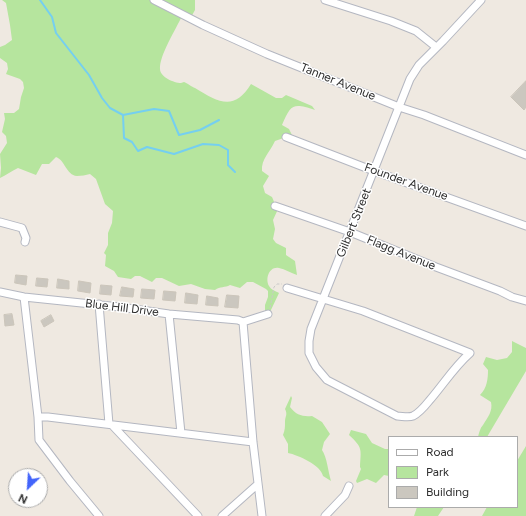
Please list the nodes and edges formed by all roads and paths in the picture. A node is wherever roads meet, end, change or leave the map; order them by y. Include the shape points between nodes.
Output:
1 (154, 0) edge
2 (325, 0) edge
3 (481, 0) edge
4 (436, 47) junction
5 (399, 107) junction
6 (286, 137) dead end
7 (526, 155) edge
8 (374, 172) junction
9 (275, 206) dead end
10 (0, 222) edge
11 (526, 226) edge
12 (350, 232) junction
13 (25, 242) dead end
14 (287, 288) joint
15 (0, 292) edge
16 (24, 297) junction
17 (324, 299) junction
18 (526, 301) edge
19 (98, 304) junction
20 (169, 314) junction
21 (268, 314) joint
22 (244, 322) junction
23 (38, 417) junction
24 (110, 425) junction
25 (181, 433) junction
26 (253, 442) junction
27 (258, 484) junction
28 (349, 486) dead end
29 (99, 516) edge
30 (198, 516) edge
31 (222, 516) edge
32 (262, 516) edge
33 (325, 516) edge

1 - 5 street, Tanner Avenue via 225,35
2 - 4 street via 416,31
3 - 4 street, Gilbert Street
4 - 5 street, Gilbert Street via 410,79
5 - 7 street, Tanner Avenue
5 - 8 street, Gilbert Street
6 - 8 street, Founder Avenue
8 - 11 street, Founder Avenue
8 - 12 street, Gilbert Street
9 - 12 street, Flagg Avenue
10 - 13 street via 22,228
12 - 17 street, Gilbert Street
12 - 18 street, Flagg Avenue
14 - 17 street
14 - 21 path via 283,284 274,287
15 - 16 street, Blue Hill Drive
16 - 19 street, Blue Hill Drive
16 - 23 street
17 - 17 street, Gilbert Street via 311,329 309,341 309,353 316,367 327,380 397,416 408,417 424,407 470,353 363,311
19 - 20 street, Blue Hill Drive
19 - 24 street
20 - 22 street, Blue Hill Drive
20 - 25 street
21 - 22 street
22 - 26 street
23 - 24 street
23 - 29 street via 39,440
24 - 25 street
24 - 30 street
25 - 26 street
26 - 27 street
27 - 31 street
27 - 32 street
28 - 33 street via 345,495

